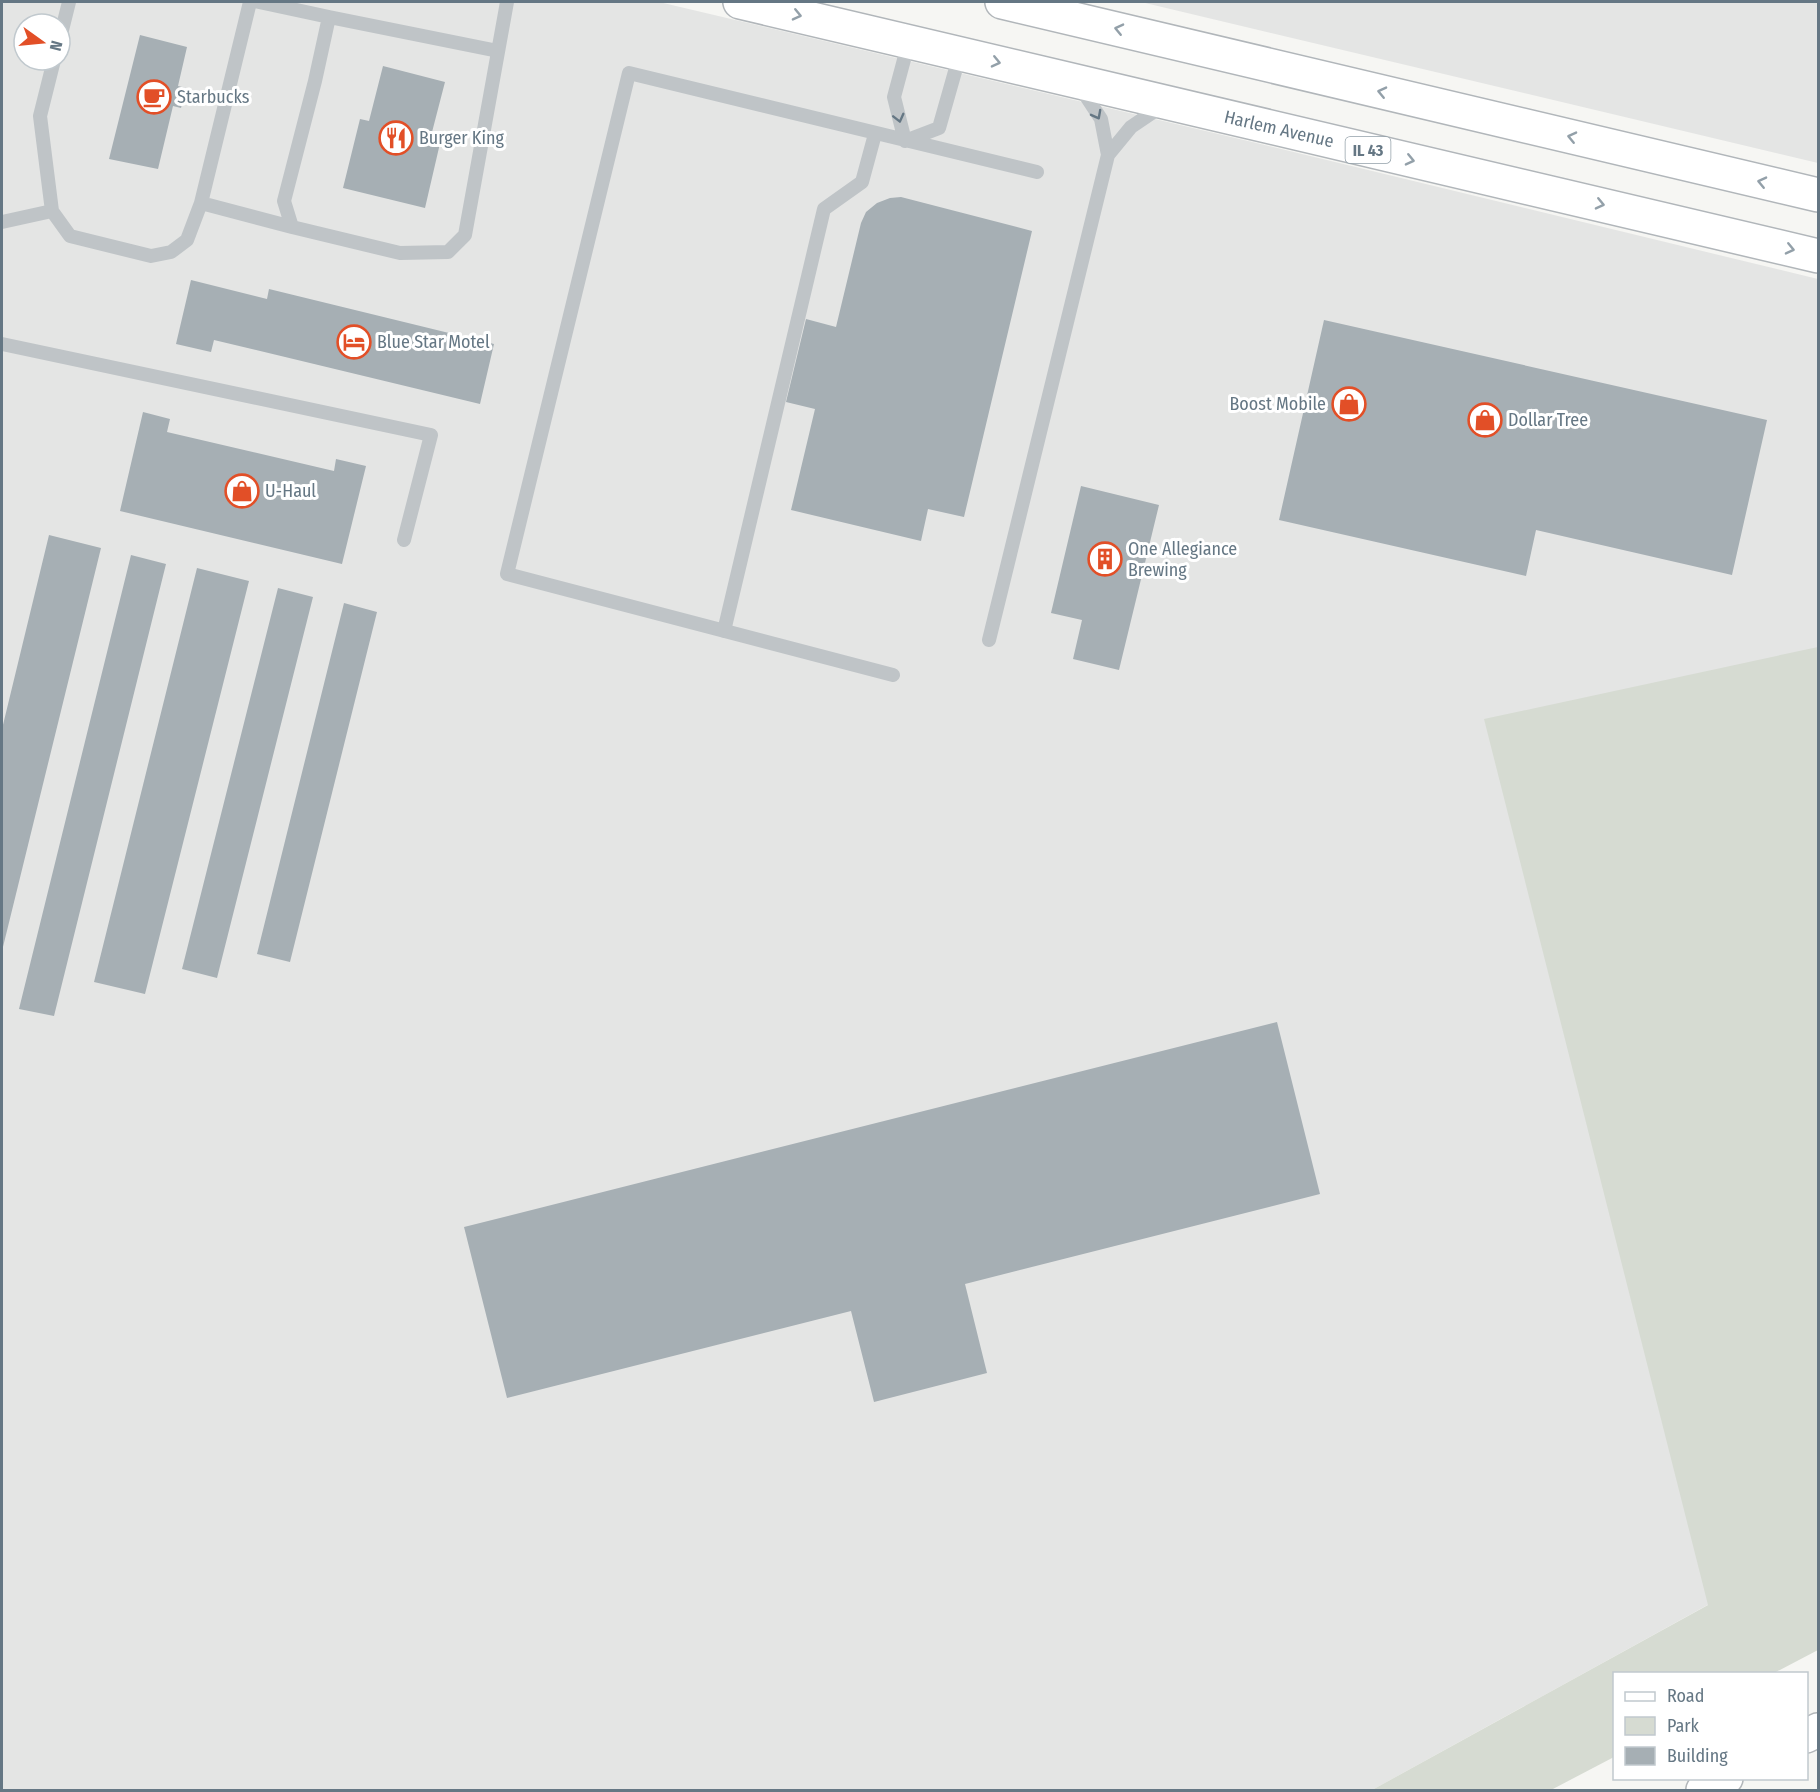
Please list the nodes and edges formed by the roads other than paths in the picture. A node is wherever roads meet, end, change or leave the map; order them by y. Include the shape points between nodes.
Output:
1 (250, 2) edge
2 (259, 2) edge
3 (507, 2) edge
4 (740, 2) edge
5 (1002, 2) edge
6 (328, 17) junction
7 (909, 41) junction
8 (498, 51) junction
9 (960, 54) junction
10 (51, 72) edge
11 (1076, 81) junction
12 (1168, 103) junction
13 (875, 134) junction
14 (905, 141) junction
15 (1108, 154) junction
16 (1037, 172) dead end
17 (1818, 195) edge
18 (201, 202) junction
19 (52, 211) junction
20 (2, 222) edge
21 (292, 227) junction
22 (1818, 256) edge
23 (2, 344) edge
24 (404, 540) dead end
25 (724, 631) junction
26 (989, 640) dead end
27 (893, 675) dead end
28 (1724, 1780) edge
29 (1703, 1791) edge

1 - 18 lane
2 - 6 lane
3 - 8 lane
4 -> 7 main road, Harlem Avenue / IL 43
17 -> 5 main road
6 - 8 lane
6 - 21 lane via 284,201
7 - 9 main road, Harlem Avenue / IL 43
7 -> 14 lane via 894,97
8 - 21 lane via 465,235 448,252 400,253
9 -> 11 main road, Harlem Avenue / IL 43
9 - 14 lane via 939,128
10 - 19 lane via 40,116
11 - 12 main road, Harlem Avenue / IL 43
11 -> 15 lane via 1101,119
12 - 15 lane via 1131,127
12 -> 22 main road, Harlem Avenue / IL 43
13 - 14 lane
13 - 25 lane via 862,183 824,209
13 - 25 lane via 629,73 507,573
14 - 16 lane
15 - 26 lane
18 - 19 lane via 187,240 171,252 151,256 70,236
18 - 21 lane
19 - 20 lane
23 - 24 lane via 431,435
25 - 27 lane
28 - 29 main road

